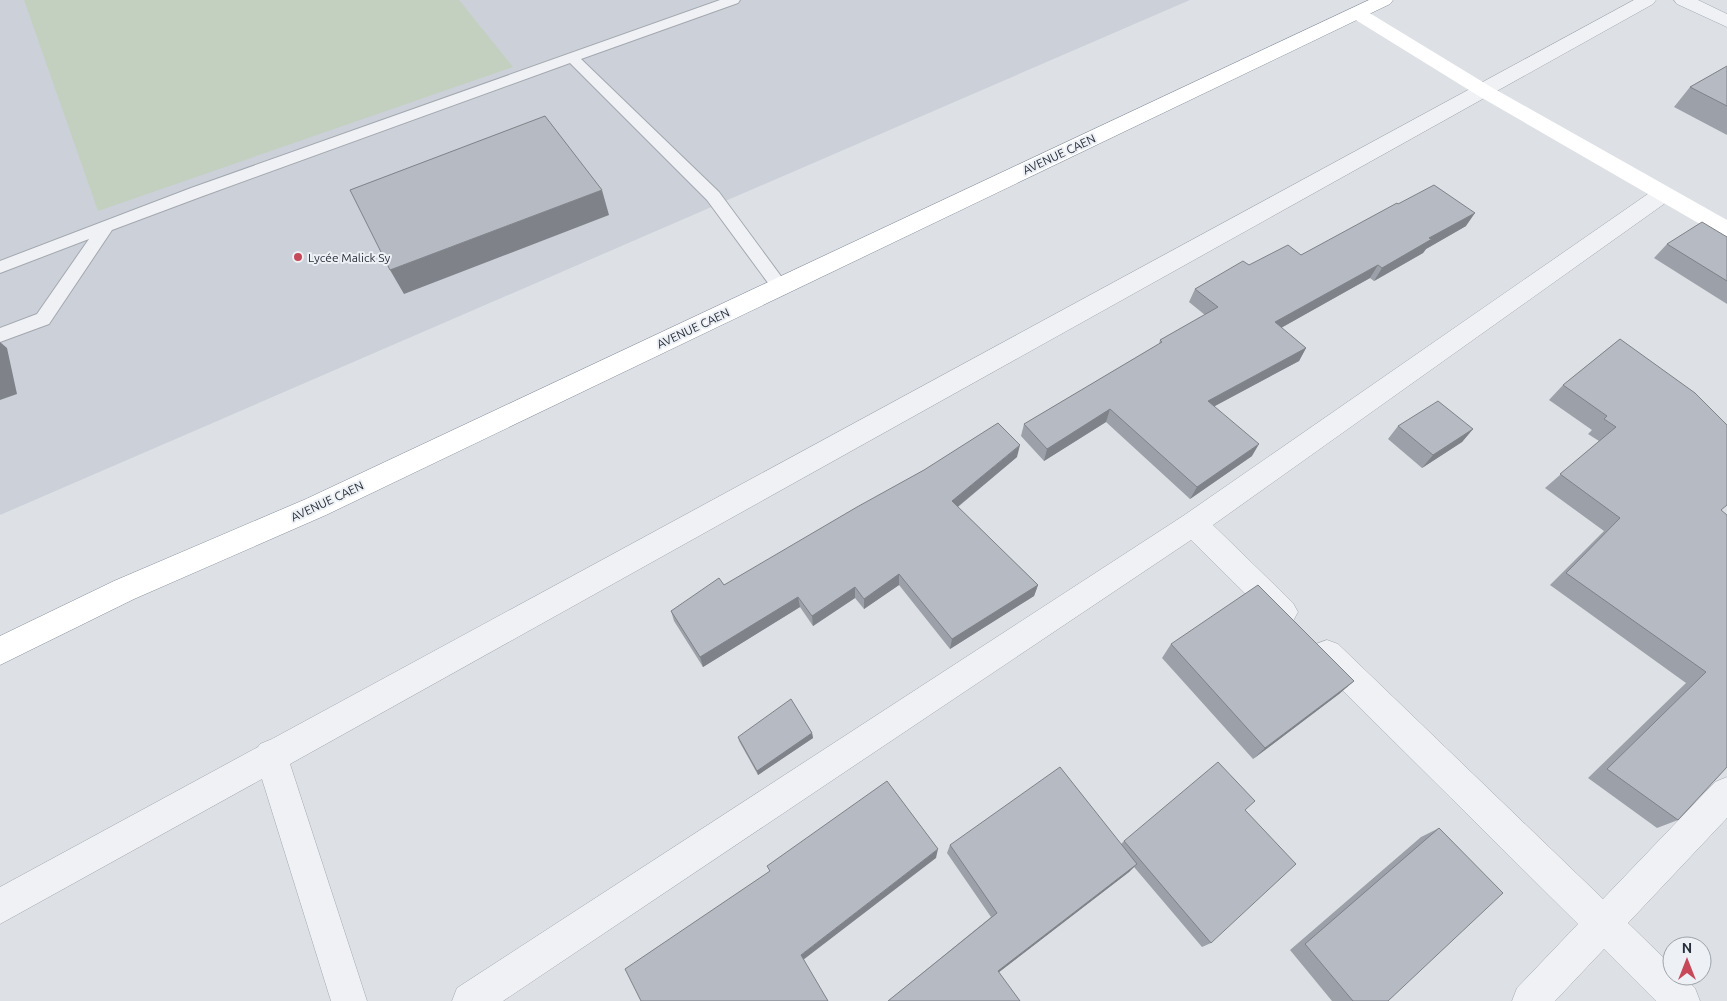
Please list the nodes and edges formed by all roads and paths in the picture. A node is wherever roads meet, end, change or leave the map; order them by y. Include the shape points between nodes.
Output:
1 (1384, 0) edge
2 (1647, 0) edge
3 (1683, 0) edge
4 (727, 1) edge
5 (1357, 13) junction
6 (1727, 21) edge
7 (572, 58) junction
8 (1484, 91) junction
9 (1663, 194) junction
10 (108, 226) junction
11 (1727, 230) edge
12 (0, 267) edge
13 (780, 287) junction
14 (0, 335) edge
15 (1193, 524) junction
16 (0, 650) edge
17 (270, 755) junction
18 (1727, 794) edge
19 (0, 906) edge
20 (1603, 924) junction
21 (349, 1001) edge
22 (470, 1001) edge
23 (1530, 1001) edge
24 (1682, 1001) edge

1 - 5 main road, AVENUE CAEN
2 - 8 street
3 - 6 street
4 - 7 lane
5 - 8 main road
5 - 13 main road, AVENUE CAEN
7 - 10 lane
7 - 13 lane via 713,196
8 - 9 main road
8 - 17 street
9 - 11 main road
9 - 15 street
10 - 12 lane
10 - 14 lane via 43,319
13 - 16 main road, AVENUE CAEN via 316,507 124,590
15 - 20 street
15 - 22 street
17 - 19 street
17 - 21 street
18 - 20 street
20 - 23 street
20 - 24 street

